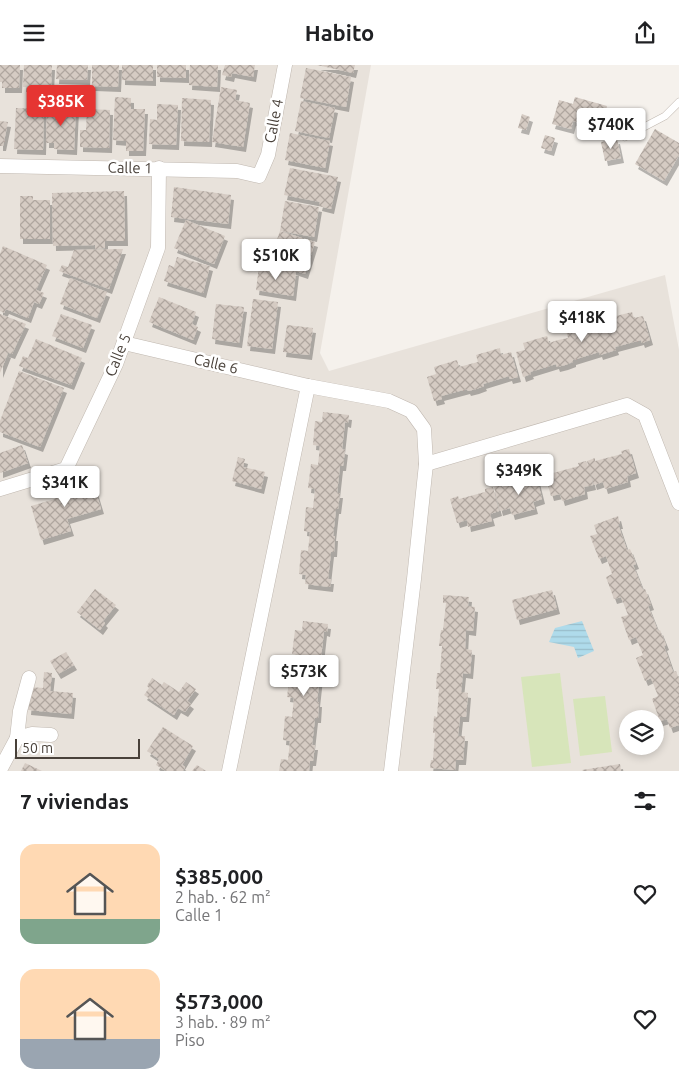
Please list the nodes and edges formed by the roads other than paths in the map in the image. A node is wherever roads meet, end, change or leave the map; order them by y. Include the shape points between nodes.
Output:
1 (285, 65) edge
2 (679, 102) edge
3 (625, 137) dead end
4 (0, 166) edge
5 (159, 168) junction
6 (259, 176) joint
7 (124, 343) junction
8 (308, 386) junction
9 (426, 464) junction
10 (0, 489) edge
11 (679, 503) edge
12 (29, 678) dead end
13 (52, 735) dead end
14 (17, 738) junction
15 (0, 770) edge
16 (229, 771) edge
17 (391, 771) edge

1 - 6 street, Calle 4 via 268,155
2 - 3 lane via 665,116
4 - 5 street, Calle 1
5 - 6 street, Calle 1 via 237,171
5 - 7 street, Calle 5 via 158,248
7 - 8 street, Calle 6
7 - 10 street, Calle 5 via 66,469
8 - 9 street, Calle 6 via 389,401 411,411 424,429
8 - 16 street
9 - 11 street via 627,405 645,415
9 - 17 street, Calle 6
12 - 14 street
13 - 14 street via 32,734
14 - 15 street

